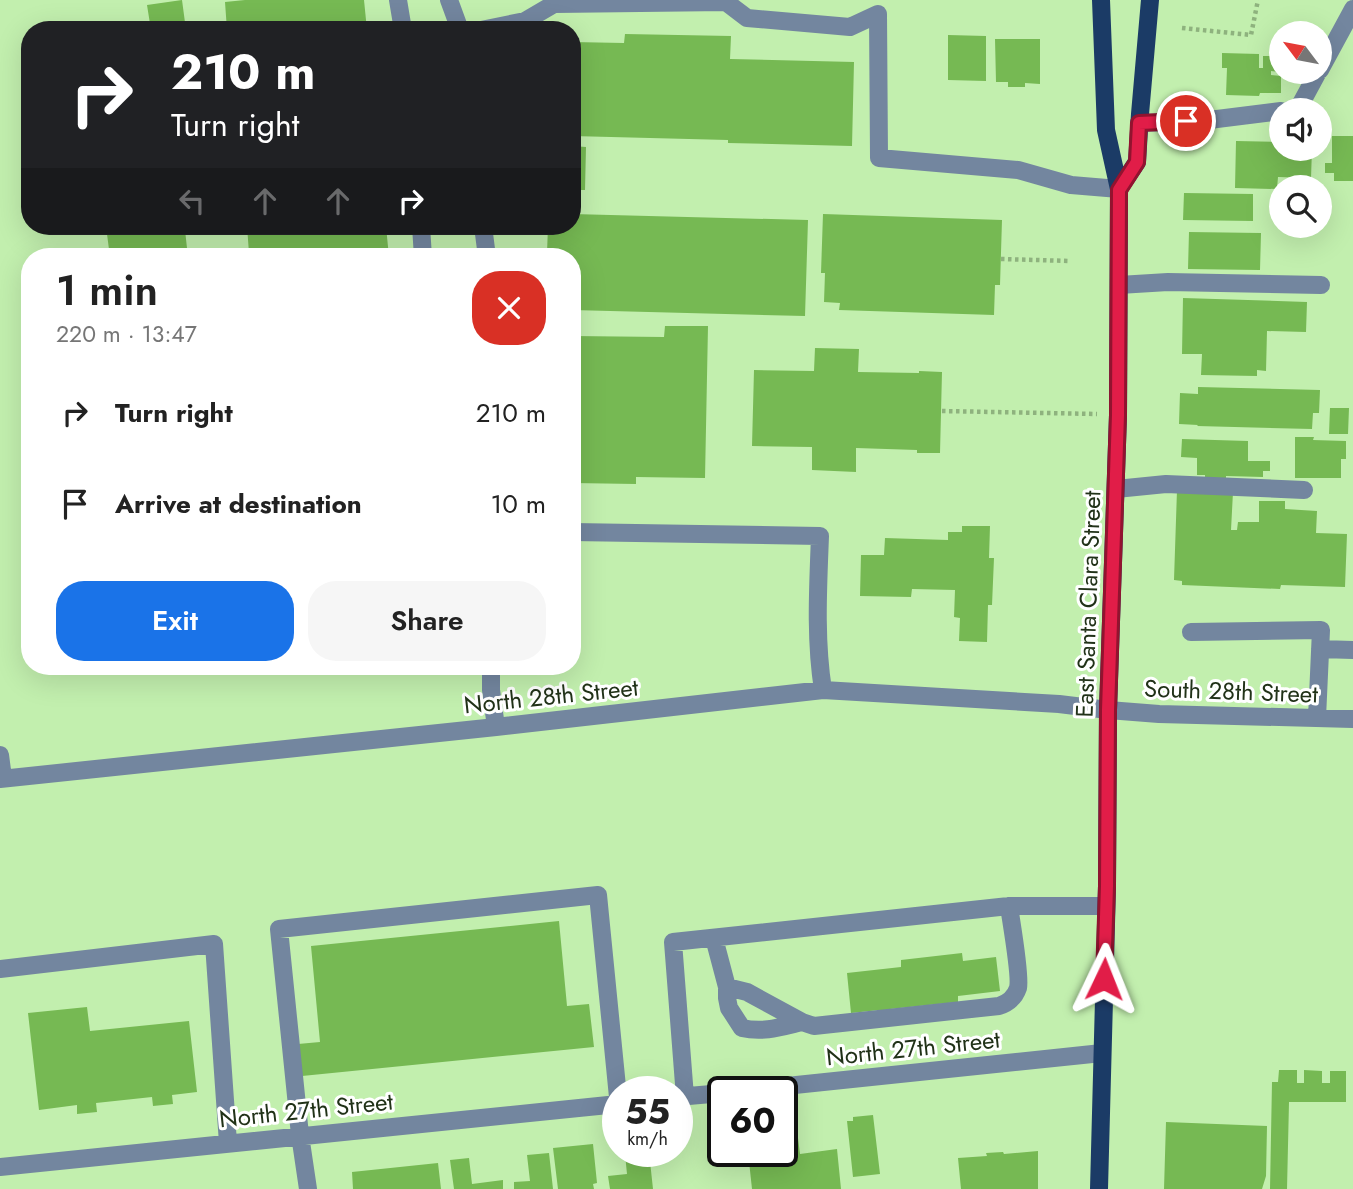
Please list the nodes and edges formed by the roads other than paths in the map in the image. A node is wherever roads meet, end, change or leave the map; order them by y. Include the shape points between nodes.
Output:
1 (398, 0) edge
2 (449, 0) edge
3 (1101, 0) edge
4 (1150, 0) edge
5 (1353, 9) edge
6 (402, 21) edge
7 (457, 21) edge
8 (527, 21) edge
9 (1332, 47) edge
10 (1269, 112) edge
11 (1139, 123) junction
12 (1119, 190) junction
13 (1119, 285) junction
14 (1321, 285) dead end
15 (1116, 489) junction
16 (1304, 490) dead end
17 (581, 533) edge
18 (1191, 632) dead end
19 (1321, 649) junction
20 (1353, 650) edge
21 (491, 675) edge
22 (823, 690) junction
23 (1108, 710) junction
24 (1317, 718) junction
25 (1353, 719) edge
26 (496, 727) junction
27 (0, 755) edge
28 (2, 778) edge
29 (1009, 906) junction
30 (1106, 906) junction
31 (714, 938) junction
32 (0, 969) edge
33 (727, 987) junction
34 (802, 1022) junction
35 (1102, 1053) junction
36 (616, 1076) edge
37 (680, 1076) edge
38 (798, 1085) edge
39 (602, 1106) edge
40 (300, 1135) junction
41 (228, 1143) junction
42 (0, 1165) edge
43 (308, 1189) edge
44 (1099, 1189) edge

1 - 6 street
2 - 7 street
3 - 12 main road, East Santa Clara Street via 1106,130
4 - 11 main road
5 - 9 street
8 - 12 street via 554,4 726,2 747,18 850,27 878,14 879,158 1018,170 1071,185
10 - 11 street
11 - 12 main road via 1137,162
12 - 13 main road, East Santa Clara Street
13 - 14 street
13 - 15 main road, East Santa Clara Street
15 - 16 street via 1166,484
15 - 23 main road, East Santa Clara Street
17 - 22 street via 820,536 818,661
18 - 19 street via 1321,630
19 - 20 street
19 - 24 street
21 - 26 street
22 - 23 street, North 28th Street
22 - 26 street, North 28th Street
23 - 24 street, South 28th Street
23 - 30 main road, East Santa Clara Street
24 - 25 street, South 28th Street
26 - 28 street, North 28th Street
27 - 28 street
29 - 30 street
29 - 31 street
29 - 34 street via 1018,986 1006,1003 814,1026
30 - 35 main road, East Santa Clara Street
31 - 33 street
31 - 37 street via 673,942
32 - 41 street via 214,944
33 - 34 street via 747,992
33 - 34 street via 729,1008 742,1028 768,1030
35 - 38 street, North 27th Street
35 - 44 main road, East Santa Clara Street
36 - 40 street via 598,895 279,929
39 - 40 street, North 27th Street
40 - 41 street, North 27th Street
40 - 43 street
41 - 42 street, North 27th Street

